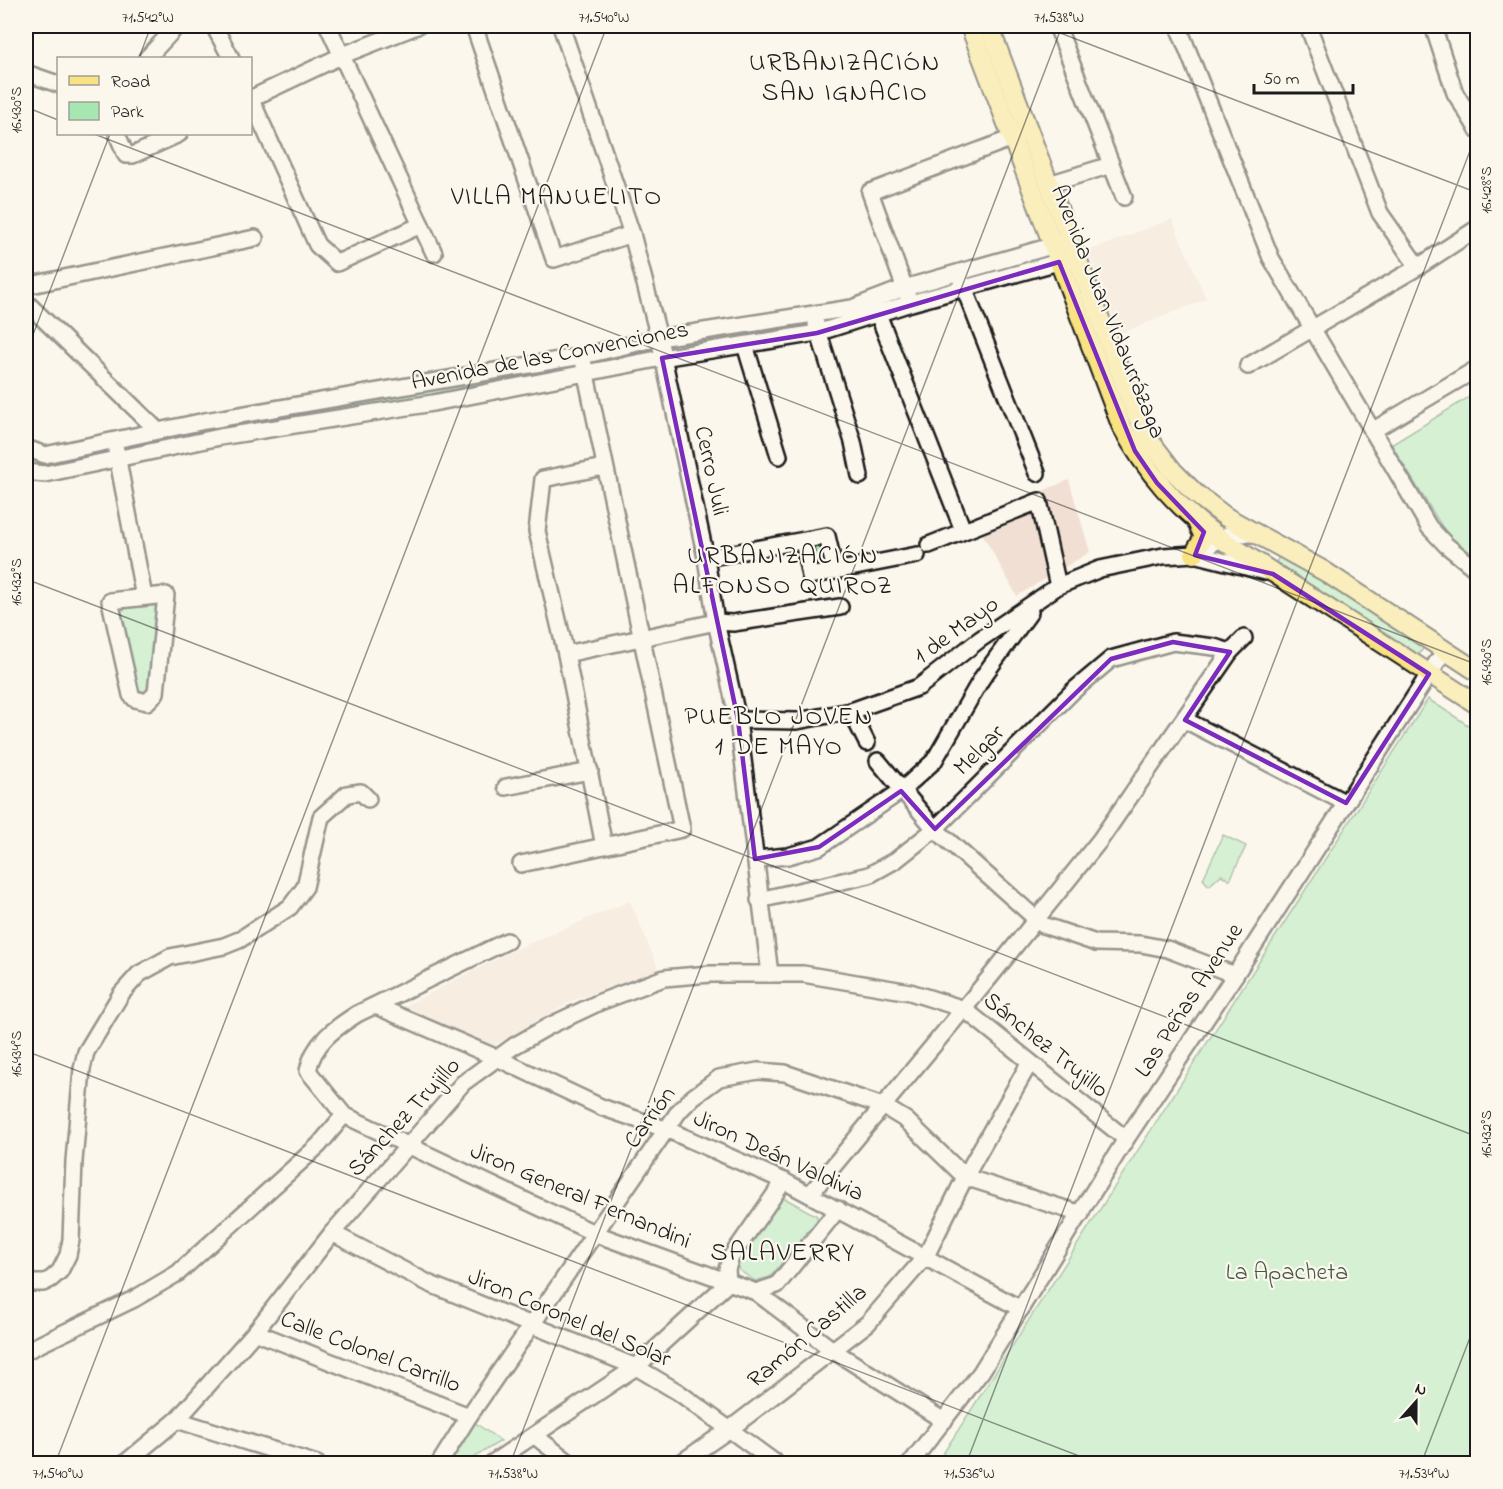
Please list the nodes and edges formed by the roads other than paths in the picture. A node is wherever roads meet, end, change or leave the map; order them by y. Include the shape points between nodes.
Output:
1 (177, 26) edge
2 (214, 26) edge
3 (328, 26) edge
4 (417, 26) edge
5 (474, 26) edge
6 (561, 26) edge
7 (970, 26) edge
8 (989, 26) edge
9 (1057, 26) edge
10 (1178, 26) edge
11 (1308, 26) edge
12 (1433, 26) edge
13 (343, 55) junction
14 (148, 57) edge
15 (230, 57) edge
16 (26, 73) edge
17 (57, 84) edge
18 (252, 98) edge
19 (252, 100) edge
20 (1478, 130) edge
21 (117, 135) edge
22 (176, 135) edge
23 (1021, 135) junction
24 (1111, 165) junction
25 (1049, 184) junction
26 (1124, 197) dead end
27 (421, 225) junction
28 (1478, 228) edge
29 (632, 234) junction
30 (255, 238) dead end
31 (1065, 251) junction
32 (434, 253) dead end
33 (1418, 267) junction
34 (958, 273) junction
35 (26, 286) edge
36 (904, 288) junction
37 (964, 288) junction
38 (26, 302) edge
39 (910, 303) junction
40 (815, 314) junction
41 (878, 314) junction
42 (1312, 330) junction
43 (817, 333) junction
44 (659, 338) junction
45 (745, 345) junction
46 (582, 356) junction
47 (662, 358) junction
48 (1248, 366) dead end
49 (1478, 368) edge
50 (587, 374) junction
51 (325, 400) junction
52 (330, 420) junction
53 (157, 430) junction
54 (1372, 431) junction
55 (114, 441) junction
56 (26, 448) edge
57 (779, 456) dead end
58 (117, 458) junction
59 (604, 467) junction
60 (26, 472) edge
61 (1037, 473) dead end
62 (861, 476) dead end
63 (1197, 522) junction
64 (963, 530) junction
65 (1258, 534) junction
66 (1221, 539) junction
67 (803, 541) junction
68 (929, 545) dead end
69 (1194, 554) junction
70 (917, 555) dead end
71 (706, 558) junction
72 (835, 571) junction
73 (1478, 571) edge
74 (1273, 574) junction
75 (1058, 586) junction
76 (144, 597) junction
77 (1038, 600) junction
78 (840, 607) dead end
79 (716, 622) junction
80 (642, 638) junction
81 (1244, 638) dead end
82 (1444, 651) junction
83 (1230, 652) junction
84 (566, 654) junction
85 (1478, 672) edge
86 (1429, 674) junction
87 (1477, 704) edge
88 (851, 711) junction
89 (738, 720) junction
90 (1185, 720) junction
91 (867, 743) dead end
92 (878, 761) dead end
93 (590, 771) junction
94 (506, 787) dead end
95 (901, 791) junction
96 (368, 799) dead end
97 (1346, 803) junction
98 (935, 829) junction
99 (604, 846) junction
100 (755, 859) junction
101 (521, 864) dead end
102 (759, 900) junction
103 (1037, 920) junction
104 (507, 941) dead end
105 (770, 974) junction
106 (1235, 975) junction
107 (376, 1006) junction
108 (964, 1009) junction
109 (497, 1058) junction
110 (1029, 1064) junction
111 (883, 1106) junction
112 (344, 1115) junction
113 (668, 1130) junction
114 (1126, 1139) junction
115 (407, 1146) junction
116 (965, 1177) junction
117 (784, 1180) junction
118 (811, 1193) junction
119 (838, 1209) junction
120 (1081, 1214) junction
121 (332, 1233) junction
122 (596, 1234) junction
123 (926, 1256) junction
124 (26, 1283) edge
125 (728, 1283) junction
126 (756, 1292) junction
127 (1021, 1309) junction
128 (533, 1324) junction
129 (255, 1332) junction
130 (26, 1351) edge
131 (834, 1352) junction
132 (636, 1367) junction
133 (469, 1416) junction
134 (177, 1420) junction
135 (944, 1421) junction
136 (730, 1429) junction
137 (535, 1436) junction
138 (124, 1464) edge
139 (317, 1464) edge
140 (439, 1464) edge
141 (491, 1464) edge
142 (571, 1464) edge
143 (679, 1464) edge
144 (777, 1464) edge
145 (910, 1464) edge

1 - 14 street
2 - 15 street
3 - 13 street
4 - 13 street
5 - 29 street via 554,259
6 - 29 street, Cerro Juli
7 - 23 main road, Avenida Juan Vidaurrázaga
8 - 23 main road, Avenida Juan Vidaurrázaga
9 - 24 street
10 - 42 street via 1271,258
11 - 33 street via 1380,213
12 - 20 street via 1455,93
13 - 18 street
13 - 27 street
16 - 17 street
19 - 27 street via 316,245 337,263
21 - 22 street via 126,155
23 - 25 main road, Avenida Juan Vidaurrázaga
23 - 31 main road, Avenida Juan Vidaurrázaga
23 - 36 street via 870,192
24 - 25 street
24 - 26 street
25 - 31 main road, Avenida Juan Vidaurrázaga
27 - 32 street
28 - 33 street
29 - 44 street, Cerro Juli
30 - 35 street
31 - 34 street, Avenida de las Convenciones
31 - 37 street, Avenida de las Convenciones
31 - 63 main road, Avenida Juan Vidaurrázaga via 1121,425 1157,483
31 - 65 main road, Avenida Juan Vidaurrázaga via 1150,441 1196,494 1226,518
33 - 42 street
34 - 36 street, Avenida de las Convenciones
34 - 37 street
36 - 39 street
36 - 40 street, Avenida de las Convenciones via 852,308
37 - 39 street, Avenida de las Convenciones
37 - 61 street
38 - 53 street
39 - 41 street, Avenida de las Convenciones
40 - 43 street
40 - 44 street, Avenida de las Convenciones
41 - 43 street, Avenida de las Convenciones
41 - 64 street
42 - 48 street
42 - 54 street
43 - 45 street, Avenida de las Convenciones
43 - 62 street
44 - 46 street, Avenida de las Convenciones
44 - 47 street, Cerro Juli
45 - 47 street, Avenida de las Convenciones
45 - 57 street
46 - 50 street
46 - 51 street, Avenida de las Convenciones
47 - 50 street, Avenida de las Convenciones
47 - 71 street, Cerro Juli
49 - 54 street
50 - 52 street, Avenida de las Convenciones
50 - 59 street
51 - 52 street
51 - 53 street, Avenida de las Convenciones
52 - 58 street, Avenida de las Convenciones
53 - 55 street, Avenida de las Convenciones
54 - 73 street via 1429,527
55 - 56 street, Avenida de las Convenciones via 45,455
55 - 58 street
58 - 60 street, Avenida de las Convenciones via 45,474
58 - 76 street
59 - 80 street
59 - 84 street via 543,478 537,531
63 - 66 main road, Avenida Juan Vidaurrázaga
63 - 69 main road via 1204,537
64 - 68 street
64 - 75 street via 1039,501
65 - 66 street, 1 de Mayo via 1229,534
65 - 82 main road, Avenida Juan Vidaurrázaga via 1324,571
66 - 69 street, 1 de Mayo
66 - 74 main road, Avenida Juan Vidaurrázaga
67 - 71 street
67 - 72 street via 827,536
67 - 72 street via 810,576
69 - 74 street, 1 de Mayo
69 - 75 street, 1 de Mayo via 1124,563 1074,577
70 - 72 street
71 - 79 street, Cerro Juli
74 - 86 main road, Avenida Juan Vidaurrázaga
75 - 77 street, 1 de Mayo
76 - 76 street via 110,601 131,695 147,702 156,693 166,595
77 - 88 street, 1 de Mayo via 919,687
77 - 95 street via 982,678 934,761
78 - 79 street via 733,623
79 - 80 street
79 - 89 street, Cerro Juli
80 - 84 street
80 - 99 street via 681,829
81 - 83 street
82 - 85 main road, Avenida Juan Vidaurrázaga
82 - 86 street, Las Peñas Avenue
83 - 90 street
83 - 98 street, Melgar via 1173,642 1111,659 1073,691
84 - 93 street
86 - 87 main road, Avenida Juan Vidaurrázaga
86 - 97 street, Las Peñas Avenue
88 - 89 street, 1 de Mayo via 797,721
88 - 91 street
89 - 100 street, Cerro Juli
90 - 97 street
90 - 103 street via 1100,840
92 - 95 street
93 - 94 street
93 - 99 street
95 - 98 street
95 - 100 street via 819,847 788,856
96 - 124 street via 361,792 347,794 321,817 305,887 291,906 239,940 170,957 139,974 121,994 86,1052 82,1069 68,1255 51,1279
97 - 106 street, Las Peñas Avenue
98 - 102 street, Melgar via 870,875
98 - 103 street
99 - 101 street
100 - 102 street, Cerro Juli
102 - 105 street, Cerro Juli
103 - 106 street via 1096,943 1167,949
103 - 108 street
104 - 107 street
105 - 108 street, Sánchez Trujillo via 838,978 910,992
105 - 109 street, Sánchez Trujillo via 664,978 549,1026
106 - 114 street, Las Peñas Avenue
107 - 109 street, Jiron Deán Valdivia
107 - 112 street via 329,1033 309,1062 308,1071
108 - 110 street, Sánchez Trujillo
108 - 111 street
109 - 113 street, Jiron Deán Valdivia via 601,1107
109 - 115 street, Sánchez Trujillo via 463,1083
110 - 114 street, Sánchez Trujillo
110 - 116 street, Ramón Castilla
111 - 113 street, Carrión via 812,1080 758,1071 719,1078 679,1111
111 - 116 street, Carrión via 906,1120
111 - 118 street
112 - 115 street, Jiron General Fernandini
112 - 130 street via 319,1145 178,1273 134,1299
113 - 117 street, Jiron Deán Valdivia
113 - 122 street, Carrión
114 - 120 street, Las Peñas Avenue
115 - 121 street, Sánchez Trujillo
115 - 122 street, Jiron General Fernandini
116 - 120 street, Carrión
116 - 123 street, Ramón Castilla
117 - 118 street, Jiron Deán Valdivia
117 - 125 street via 731,1257
118 - 119 street, Jiron Deán Valdivia
119 - 123 street, Jiron Deán Valdivia
119 - 126 street via 777,1285
120 - 127 street, Las Peñas Avenue
121 - 128 street, Jiron Coronel del Solar via 430,1284
121 - 129 street, Sánchez Trujillo
122 - 125 street, Jiron General Fernandini
122 - 128 street, Carrión
123 - 127 street, Jiron Deán Valdivia
123 - 131 street, Ramón Castilla via 868,1323
125 - 126 street, Jiron General Fernandini
125 - 132 street
126 - 131 street, Jiron General Fernandini
127 - 135 street, Las Peñas Avenue
128 - 132 street, Jiron Coronel del Solar
128 - 133 street, Carrión
129 - 133 street, Calle Colonel Carrillo
129 - 134 street, Sánchez Trujillo
131 - 135 street, Jiron General Fernandini
131 - 136 street, Ramón Castilla
132 - 136 street, Jiron Coronel del Solar
132 - 137 street
133 - 140 street, Carrión
134 - 138 street, Sánchez Trujillo
134 - 139 street
135 - 145 street, Las Peñas Avenue
136 - 143 street, Ramón Castilla
136 - 144 street, Jiron Coronel del Solar
137 - 141 street
137 - 142 street

